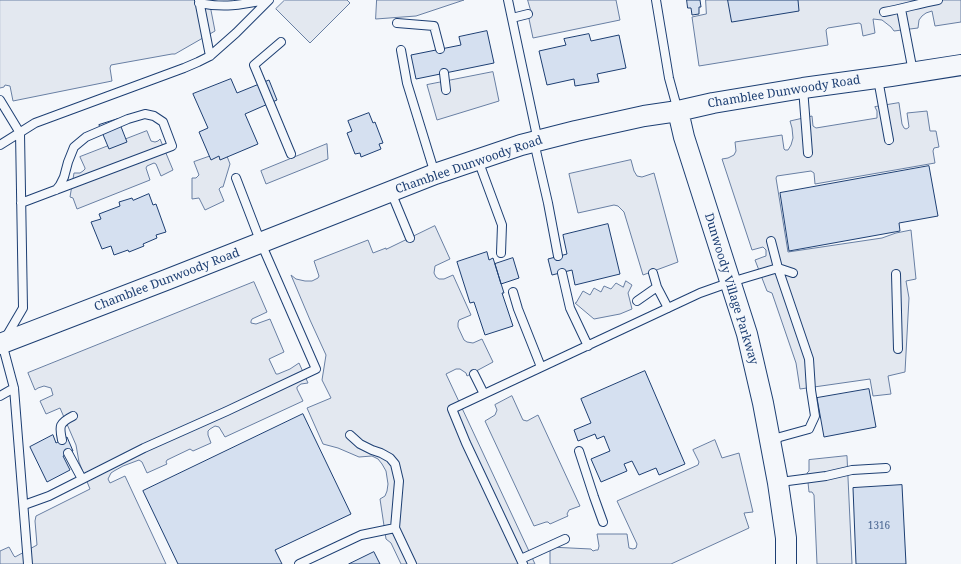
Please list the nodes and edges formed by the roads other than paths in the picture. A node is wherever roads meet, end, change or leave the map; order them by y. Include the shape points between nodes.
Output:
1 (265, 0) edge
2 (268, 0) edge
3 (508, 0) edge
4 (656, 0) edge
5 (938, 0) edge
6 (199, 1) edge
7 (901, 9) junction
8 (884, 12) dead end
9 (528, 14) dead end
10 (512, 18) junction
11 (397, 23) dead end
12 (281, 42) dead end
13 (440, 49) dead end
14 (401, 50) dead end
15 (210, 56) junction
16 (961, 65) edge
17 (913, 72) junction
18 (444, 73) dead end
19 (878, 78) junction
20 (803, 88) junction
21 (446, 90) dead end
22 (0, 100) edge
23 (678, 111) junction
24 (20, 133) junction
25 (889, 140) dead end
26 (536, 141) junction
27 (0, 145) edge
28 (808, 153) dead end
29 (291, 154) dead end
30 (478, 160) junction
31 (435, 174) junction
32 (236, 178) dead end
33 (56, 190) junction
34 (391, 191) junction
35 (21, 203) junction
36 (410, 238) dead end
37 (771, 241) dead end
38 (261, 243) junction
39 (501, 252) dead end
40 (558, 256) dead end
41 (778, 268) junction
42 (562, 273) dead end
43 (654, 273) dead end
44 (793, 273) dead end
45 (896, 274) dead end
46 (731, 282) junction
47 (658, 287) junction
48 (513, 292) dead end
49 (637, 301) dead end
50 (668, 308) junction
51 (1, 342) edge
52 (588, 346) junction
53 (898, 349) dead end
54 (542, 368) junction
55 (474, 374) dead end
56 (14, 388) junction
57 (484, 394) junction
58 (0, 396) edge
59 (73, 416) dead end
60 (350, 435) dead end
61 (62, 440) dead end
62 (771, 442) junction
63 (579, 451) dead end
64 (68, 453) dead end
65 (886, 468) dead end
66 (82, 479) junction
67 (778, 483) junction
68 (24, 505) junction
69 (603, 522) dead end
70 (395, 528) junction
71 (565, 539) dead end
72 (522, 561) edge
73 (28, 564) edge
74 (299, 564) edge
75 (412, 564) edge
76 (786, 564) edge

1 - 6 lane via 226,6
2 - 15 lane
3 - 10 lane
4 - 23 lane via 669,78
5 - 7 lane
6 - 15 lane
7 - 8 lane
7 - 17 lane
9 - 10 lane
10 - 26 lane
11 - 13 lane via 434,26
12 - 29 lane via 254,66
14 - 31 lane via 407,83
15 - 24 lane via 35,123
16 - 17 street, Chamblee Dunwoody Road
17 - 19 street, Chamblee Dunwoody Road
18 - 21 lane
19 - 20 street, Chamblee Dunwoody Road
19 - 25 lane
20 - 23 street, Chamblee Dunwoody Road
20 - 28 lane
22 - 24 lane
23 - 26 street, Chamblee Dunwoody Road via 644,116
23 - 46 street, Dunwoody Village Parkway
24 - 27 lane
24 - 35 lane
26 - 30 street, Chamblee Dunwoody Road
26 - 40 lane
30 - 31 street, Chamblee Dunwoody Road
30 - 39 lane via 502,225
31 - 34 street, Chamblee Dunwoody Road
32 - 38 lane
33 - 33 lane via 172,146 163,122 145,114 86,137 74,146 64,177
33 - 35 lane
34 - 36 lane
34 - 38 street, Chamblee Dunwoody Road
35 - 51 lane via 23,308
37 - 41 lane
38 - 51 street, Chamblee Dunwoody Road
38 - 66 lane via 316,369
41 - 44 lane
41 - 46 lane
41 - 62 lane via 809,359 815,416 809,428
42 - 52 lane via 570,308
43 - 47 lane
45 - 53 lane
46 - 50 lane
46 - 62 street, Dunwoody Village Parkway via 747,334
47 - 49 lane
47 - 50 lane
48 - 54 lane
50 - 52 lane
51 - 56 lane
52 - 54 lane
54 - 57 lane
55 - 57 lane
56 - 58 lane
56 - 68 lane
57 - 72 lane via 452,409
59 - 61 lane via 61,424 59,429
60 - 70 lane via 360,444 390,458 395,464 399,481
62 - 67 street, Dunwoody Village Parkway
63 - 69 lane
64 - 66 lane
65 - 67 lane via 852,470
66 - 68 lane via 49,496
67 - 76 street, Dunwoody Village Parkway via 786,538
68 - 73 lane
70 - 74 lane via 361,535
70 - 75 lane
71 - 72 lane

